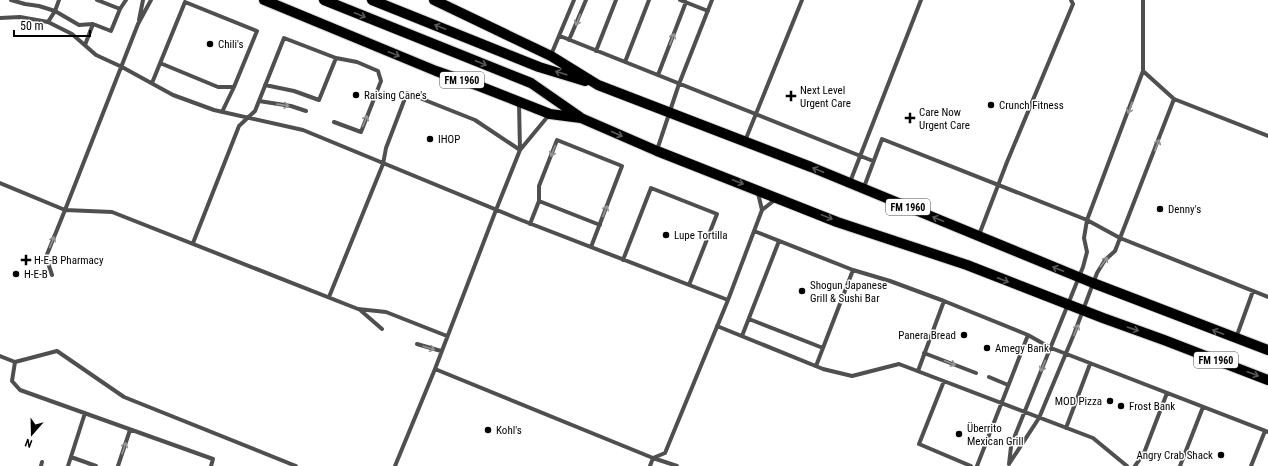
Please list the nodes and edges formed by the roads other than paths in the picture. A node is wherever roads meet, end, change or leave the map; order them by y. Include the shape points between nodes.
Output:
1 (11, 0) edge
2 (41, 0) edge
3 (59, 0) edge
4 (97, 0) edge
5 (126, 0) edge
6 (143, 0) edge
7 (151, 0) edge
8 (264, 0) edge
9 (324, 0) edge
10 (372, 0) edge
11 (434, 0) edge
12 (574, 0) edge
13 (586, 0) edge
14 (616, 0) edge
15 (649, 0) edge
16 (680, 0) edge
17 (712, 0) edge
18 (802, 0) edge
19 (921, 0) edge
20 (1071, 0) edge
21 (1143, 0) edge
22 (686, 2) junction
23 (39, 6) junction
24 (120, 10) junction
25 (55, 11) junction
26 (708, 11) junction
27 (0, 18) edge
28 (48, 22) junction
29 (93, 24) junction
30 (138, 24) junction
31 (560, 36) junction
32 (570, 40) junction
33 (85, 45) junction
34 (596, 51) junction
35 (551, 56) junction
36 (336, 58) junction
37 (625, 62) junction
38 (160, 63) junction
39 (122, 67) junction
40 (1143, 71) junction
41 (658, 75) junction
42 (152, 83) junction
43 (679, 84) junction
44 (265, 85) junction
45 (598, 85) junction
46 (234, 87) junction
47 (1174, 99) junction
48 (259, 101) junction
49 (519, 102) junction
50 (306, 111) dead end
51 (222, 112) junction
52 (670, 113) junction
53 (550, 114) junction
54 (756, 114) junction
55 (247, 118) junction
56 (581, 118) junction
57 (334, 122) dead end
58 (1268, 136) edge
59 (745, 142) junction
60 (520, 150) junction
61 (657, 152) junction
62 (860, 156) junction
63 (873, 161) junction
64 (382, 164) junction
65 (0, 183) edge
66 (850, 183) junction
67 (998, 186) junction
68 (863, 189) junction
69 (758, 190) junction
70 (778, 198) junction
71 (539, 201) junction
72 (65, 210) junction
73 (496, 210) junction
74 (762, 210) junction
75 (1087, 220) junction
76 (530, 224) junction
77 (600, 225) junction
78 (754, 231) junction
79 (979, 236) junction
80 (1120, 238) junction
81 (779, 241) junction
82 (193, 243) junction
83 (591, 247) junction
84 (623, 260) junction
85 (853, 270) junction
86 (52, 275) dead end
87 (1079, 277) junction
88 (1093, 283) junction
89 (689, 285) junction
90 (1253, 291) junction
91 (329, 297) junction
92 (1268, 297) edge
93 (728, 300) junction
94 (944, 301) junction
95 (1067, 304) junction
96 (358, 309) junction
97 (1083, 311) junction
98 (749, 319) junction
99 (717, 326) junction
100 (382, 329) dead end
101 (1028, 335) junction
102 (447, 336) junction
103 (742, 336) junction
104 (1236, 339) junction
105 (417, 344) dead end
106 (823, 348) junction
107 (1051, 348) junction
108 (1268, 350) edge
109 (441, 352) junction
110 (924, 353) junction
111 (1065, 354) junction
112 (0, 356) edge
113 (14, 362) junction
114 (1090, 364) junction
115 (816, 366) junction
116 (435, 369) junction
117 (918, 371) junction
118 (976, 373) dead end
119 (989, 378) dead end
120 (1268, 380) edge
121 (944, 381) junction
122 (1008, 385) junction
123 (1167, 394) junction
124 (1001, 403) junction
125 (1203, 408) junction
126 (1025, 412) junction
127 (85, 413) junction
128 (1039, 418) junction
129 (1066, 428) junction
130 (130, 430) junction
131 (1266, 432) edge
132 (71, 457) junction
133 (653, 458) junction
134 (1008, 465) edge
135 (68, 466) edge
136 (96, 466) edge
137 (118, 466) edge
138 (211, 466) edge
139 (296, 466) edge
140 (395, 466) edge
141 (650, 466) edge
142 (676, 466) edge
143 (972, 466) edge
144 (977, 466) edge
145 (1127, 466) edge
146 (1135, 466) edge
147 (1180, 466) edge
148 (1251, 466) edge

1 - 23 lane
2 - 23 lane
3 - 25 lane
4 - 24 lane
5 - 24 lane
6 - 30 lane
7 - 30 lane
8 -> 49 main road, FM 1960 / FM 1960 via 436,71
9 -> 56 main road via 531,83
45 -> 10 main road via 539,66
11 - 35 main road, FM 1960 / FM 1960
12 - 31 lane
13 -> 32 lane
14 - 34 lane
15 - 37 lane
16 - 22 lane
17 - 26 lane
18 - 54 lane
19 - 62 lane
20 - 67 lane via 1073,4
21 - 40 lane
22 - 26 lane
41 -> 22 lane
23 - 25 lane
24 - 29 lane via 111,31
25 - 28 lane
25 - 29 lane via 79,25
26 - 43 lane
27 - 28 lane via 20,17
28 - 33 lane via 72,34
29 - 33 lane
30 - 39 lane
31 - 32 lane
31 - 35 lane
32 - 34 lane
33 - 39 lane via 96,55
34 - 37 lane
35 - 45 main road, FM 1960 / FM 1960
36 - 44 lane via 319,100 294,90
36 - 44 lane via 284,38
57 -> 36 lane via 360,132 381,81 378,71 357,62
37 - 41 lane
38 - 42 lane
38 - 46 lane via 218,87
38 - 46 lane via 185,2 257,31
39 - 42 lane
39 - 72 lane
40 - 47 lane
40 -> 75 lane
41 - 43 lane
42 - 51 lane via 173,95
43 - 52 lane
43 - 54 lane
44 - 48 lane
45 - 52 main road, FM 1960 / FM 1960
46 - 51 lane
47 - 58 lane
80 -> 47 lane
48 -> 50 lane
48 - 55 lane via 256,111
49 - 53 main road, FM 1960 / FM 1960
49 - 60 lane
51 - 55 lane
52 - 59 main road, FM 1960 / FM 1960
52 - 61 lane
53 - 56 main road, FM 1960 / FM 1960
53 - 60 lane
54 - 59 lane
54 - 62 lane
55 - 64 lane via 303,130
55 - 82 lane via 239,126
56 -> 61 main road, FM 1960 / FM 1960
66 -> 59 main road, FM 1960 / FM 1960
60 - 64 lane via 474,120 407,93
60 - 73 lane
61 -> 69 main road, FM 1960 / FM 1960
62 - 63 lane
62 - 66 lane
63 - 67 lane via 882,139
63 - 68 lane
64 - 73 lane
64 - 91 lane
65 - 72 lane
66 - 68 main road, FM 1960 / FM 1960
67 - 75 lane
67 - 79 lane
79 -> 68 main road, FM 1960 / FM 1960
69 - 70 main road, FM 1960 / FM 1960
69 - 74 lane
70 - 74 lane
70 -> 95 main road, FM 1960 / FM 1960 via 837,222 967,266
71 - 76 lane
71 - 77 lane
77 -> 71 lane via 622,166 557,140 538,186
72 - 82 lane via 112,212
86 -> 72 lane via 46,257
73 - 76 lane
73 - 102 lane
74 - 78 lane
75 - 80 lane
75 - 87 lane via 1084,238 1087,252
76 - 83 lane
77 - 83 lane
78 - 81 lane
78 - 93 lane
87 -> 79 main road, FM 1960 / FM 1960
88 -> 80 lane via 1105,260 1115,251
80 - 90 lane
81 - 85 lane
81 - 98 lane
82 - 91 lane
83 - 84 lane
84 - 89 lane
84 - 89 lane via 651,188 717,214
85 - 94 lane
85 - 106 lane
87 - 88 main road, FM 1960 / FM 1960
87 - 95 lane
88 - 97 lane
104 -> 88 main road, FM 1960 / FM 1960
89 - 93 lane
90 - 92 lane
90 - 104 lane
91 - 96 lane
93 - 99 lane
94 - 101 lane
94 - 110 lane
95 - 97 main road, FM 1960 / FM 1960
95 - 107 lane
96 - 100 lane
96 - 102 lane via 386,312
111 -> 97 lane
97 -> 120 main road, FM 1960 / FM 1960
98 - 103 lane
98 - 106 lane
99 - 103 lane
99 - 133 lane via 665,453
101 - 107 lane
101 - 122 lane
102 - 109 lane
103 - 115 lane
104 - 108 main road, FM 1960 / FM 1960
105 -> 109 lane
106 - 115 lane
107 - 111 lane
107 -> 126 lane
109 - 116 lane
110 - 117 lane
110 -> 118 lane
111 - 114 lane
111 - 128 lane
112 - 113 lane
113 - 127 lane via 12,381 20,390
113 - 139 lane via 57,351 124,397
114 - 123 lane
114 - 129 lane
115 - 117 lane via 852,376 899,364
116 - 133 lane
116 - 140 lane
117 - 121 lane
119 - 122 lane
121 - 124 lane
121 - 143 lane via 919,444
122 - 124 lane
123 - 125 lane
123 - 146 lane via 1144,453
124 - 126 lane
124 - 144 lane
125 - 131 lane
125 - 147 lane
126 - 128 lane
126 - 134 lane via 1011,447
127 - 130 lane
127 - 132 lane
128 - 129 lane
128 - 134 lane
129 - 145 lane via 1093,438
137 -> 130 lane
130 - 138 lane via 213,459
131 - 148 lane
132 - 135 lane
132 - 136 lane
133 - 141 lane
133 - 142 lane

